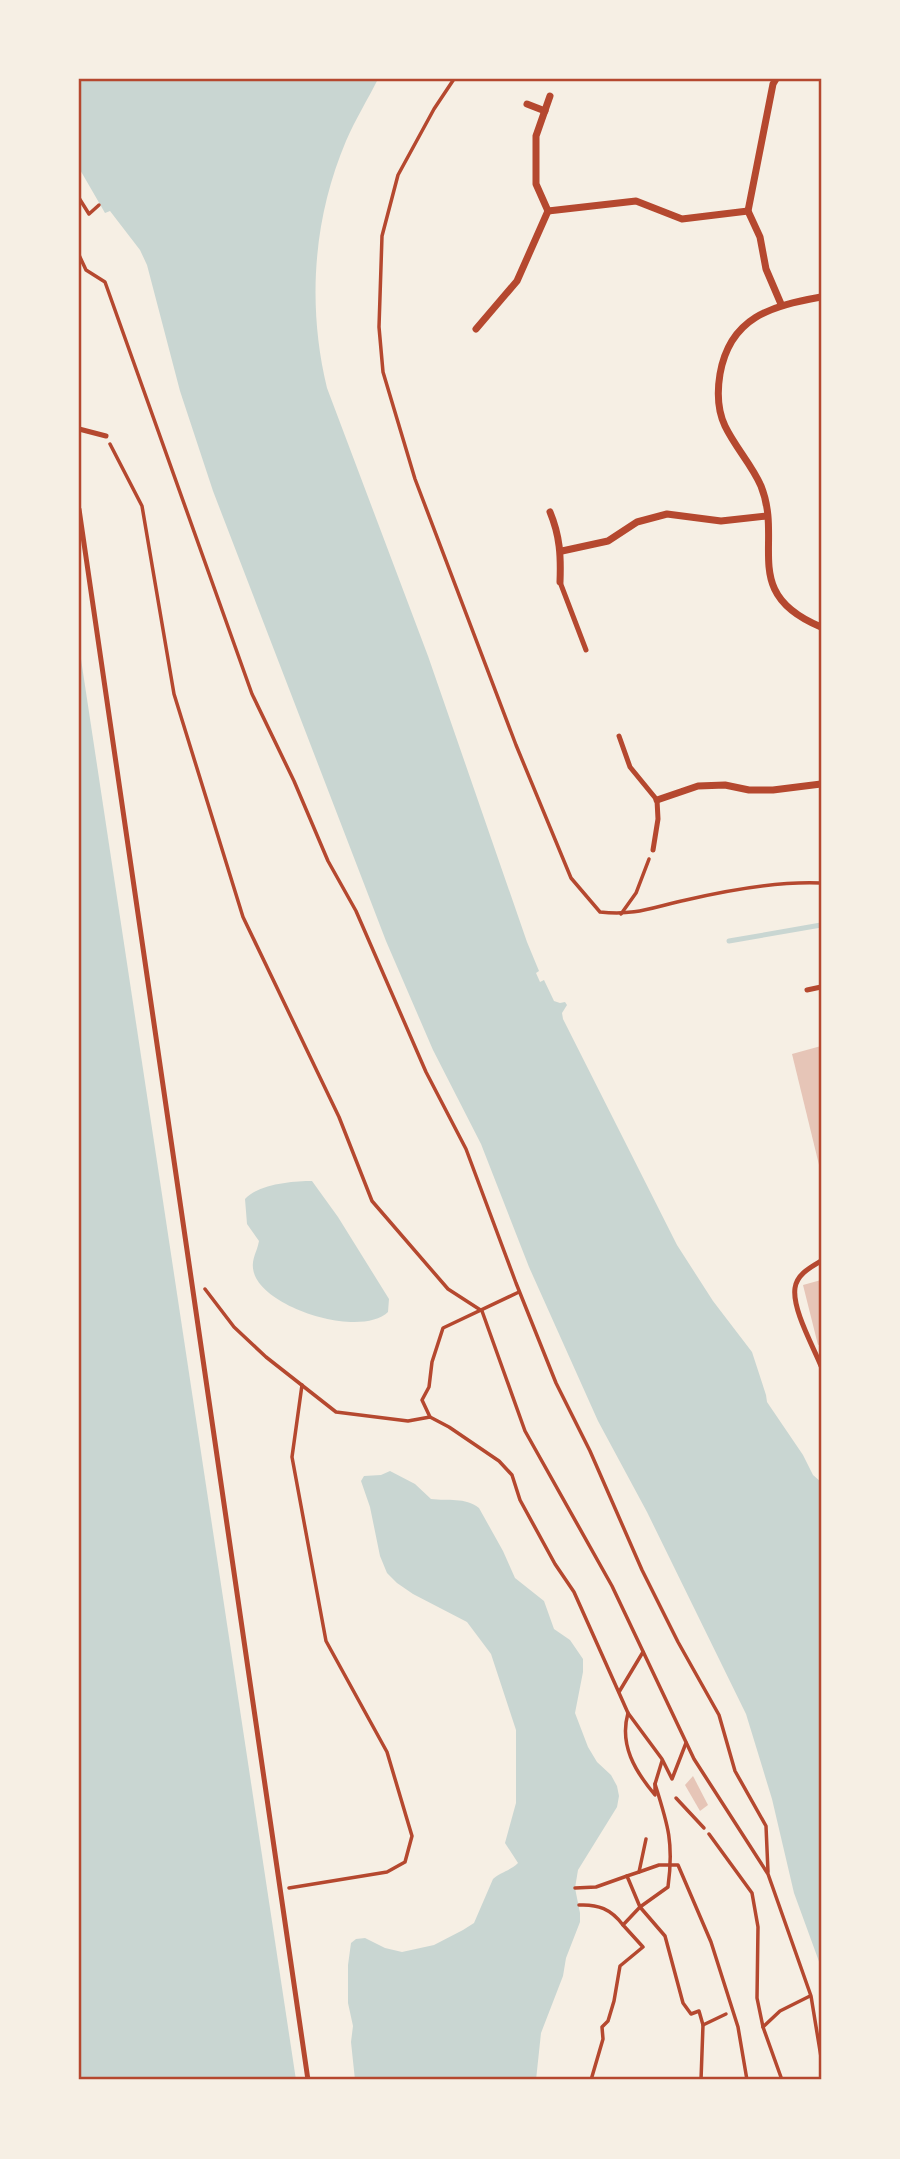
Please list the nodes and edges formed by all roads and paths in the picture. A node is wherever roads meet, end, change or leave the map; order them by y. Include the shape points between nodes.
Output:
1 (454, 79) edge
2 (776, 79) edge
3 (550, 96) dead end
4 (527, 104) dead end
5 (545, 111) junction
6 (79, 198) edge
7 (99, 205) dead end
8 (548, 211) junction
9 (748, 212) junction
10 (79, 255) edge
11 (821, 297) edge
12 (781, 304) junction
13 (476, 329) dead end
14 (79, 429) edge
15 (106, 436) joint
16 (79, 509) edge
17 (550, 512) dead end
18 (767, 516) junction
19 (562, 551) junction
20 (560, 582) joint
21 (821, 627) edge
22 (586, 650) dead end
23 (619, 736) dead end
24 (821, 784) edge
25 (657, 800) junction
26 (653, 850) joint
27 (821, 883) edge
28 (621, 914) junction
29 (821, 987) edge
30 (807, 990) dead end
31 (821, 1261) edge
32 (205, 1289) dead end
33 (519, 1292) junction
34 (482, 1311) junction
35 (821, 1366) edge
36 (302, 1385) junction
37 (429, 1417) junction
38 (643, 1652) junction
39 (619, 1692) junction
40 (628, 1713) junction
41 (686, 1743) junction
42 (662, 1759) junction
43 (655, 1784) junction
44 (676, 1798) dead end
45 (704, 1828) dead end
46 (709, 1834) dead end
47 (646, 1839) dead end
48 (671, 1865) junction
49 (639, 1872) junction
50 (768, 1874) junction
51 (627, 1876) junction
52 (575, 1888) dead end
53 (280, 1889) junction
54 (579, 1905) dead end
55 (640, 1907) junction
56 (623, 1925) junction
57 (811, 1996) junction
58 (726, 2014) dead end
59 (703, 2025) junction
60 (763, 2027) junction
61 (821, 2057) edge
62 (308, 2080) edge
63 (591, 2080) edge
64 (701, 2080) edge
65 (747, 2080) edge
66 (782, 2080) edge

1 - 28 path via 398,175 382,236 379,327 383,372 415,479 571,878 600,912
2 - 9 street
3 - 5 street
4 - 5 street
5 - 8 street via 536,136 536,184
6 - 7 path via 89,214
8 - 9 street via 636,201 681,219
8 - 13 street via 517,281
9 - 12 street
10 - 33 path via 86,270 104,282 252,694 466,1149
11 - 12 street
12 - 18 street via 745,324 724,355 717,394 724,425 761,486
14 - 15 lane
15 - 34 path via 142,506 174,694 243,917 340,1117 372,1201 448,1289
16 - 53 lane
17 - 19 street
18 - 19 street via 721,521 667,514 637,522 608,541
18 - 21 street via 771,581 783,602
19 - 20 street
20 - 22 lane
23 - 25 lane via 630,766
24 - 25 street via 773,790 698,786
25 - 26 lane
26 - 28 path via 636,894
27 - 28 path via 781,884
29 - 30 lane
31 - 35 lane via 805,1270 795,1286 796,1303
32 - 36 path via 234,1327
33 - 34 path
33 - 50 path via 642,1570 719,1715 735,1771 766,1826
34 - 37 path via 443,1328 422,1399
34 - 38 path via 525,1431 612,1586
36 - 37 path via 336,1412 408,1421
36 - 53 path via 292,1457 326,1641 387,1752 412,1836 405,1862 387,1872
37 - 39 path via 459,1433 512,1475 520,1500 574,1592
38 - 39 path
38 - 41 path
39 - 40 path
40 - 42 path
40 - 43 path via 626,1747 639,1776 655,1795
41 - 42 path via 672,1779
41 - 50 path
42 - 43 path
43 - 48 path via 671,1838
44 - 45 path
46 - 60 path via 752,1893 758,1927 755,1998
47 - 49 path
48 - 49 path via 659,1864
48 - 55 path via 668,1887
48 - 65 path via 678,1865 711,1942 738,2028
49 - 51 path
50 - 57 path
51 - 52 path via 596,1887
51 - 55 path
53 - 62 lane
54 - 56 path via 606,1909
55 - 56 path
55 - 59 path via 665,1936 682,2003 691,2014 699,2011
56 - 63 path via 643,1947 620,1966
57 - 60 path via 780,2011
57 - 61 path
58 - 59 path
59 - 64 path
60 - 66 path

